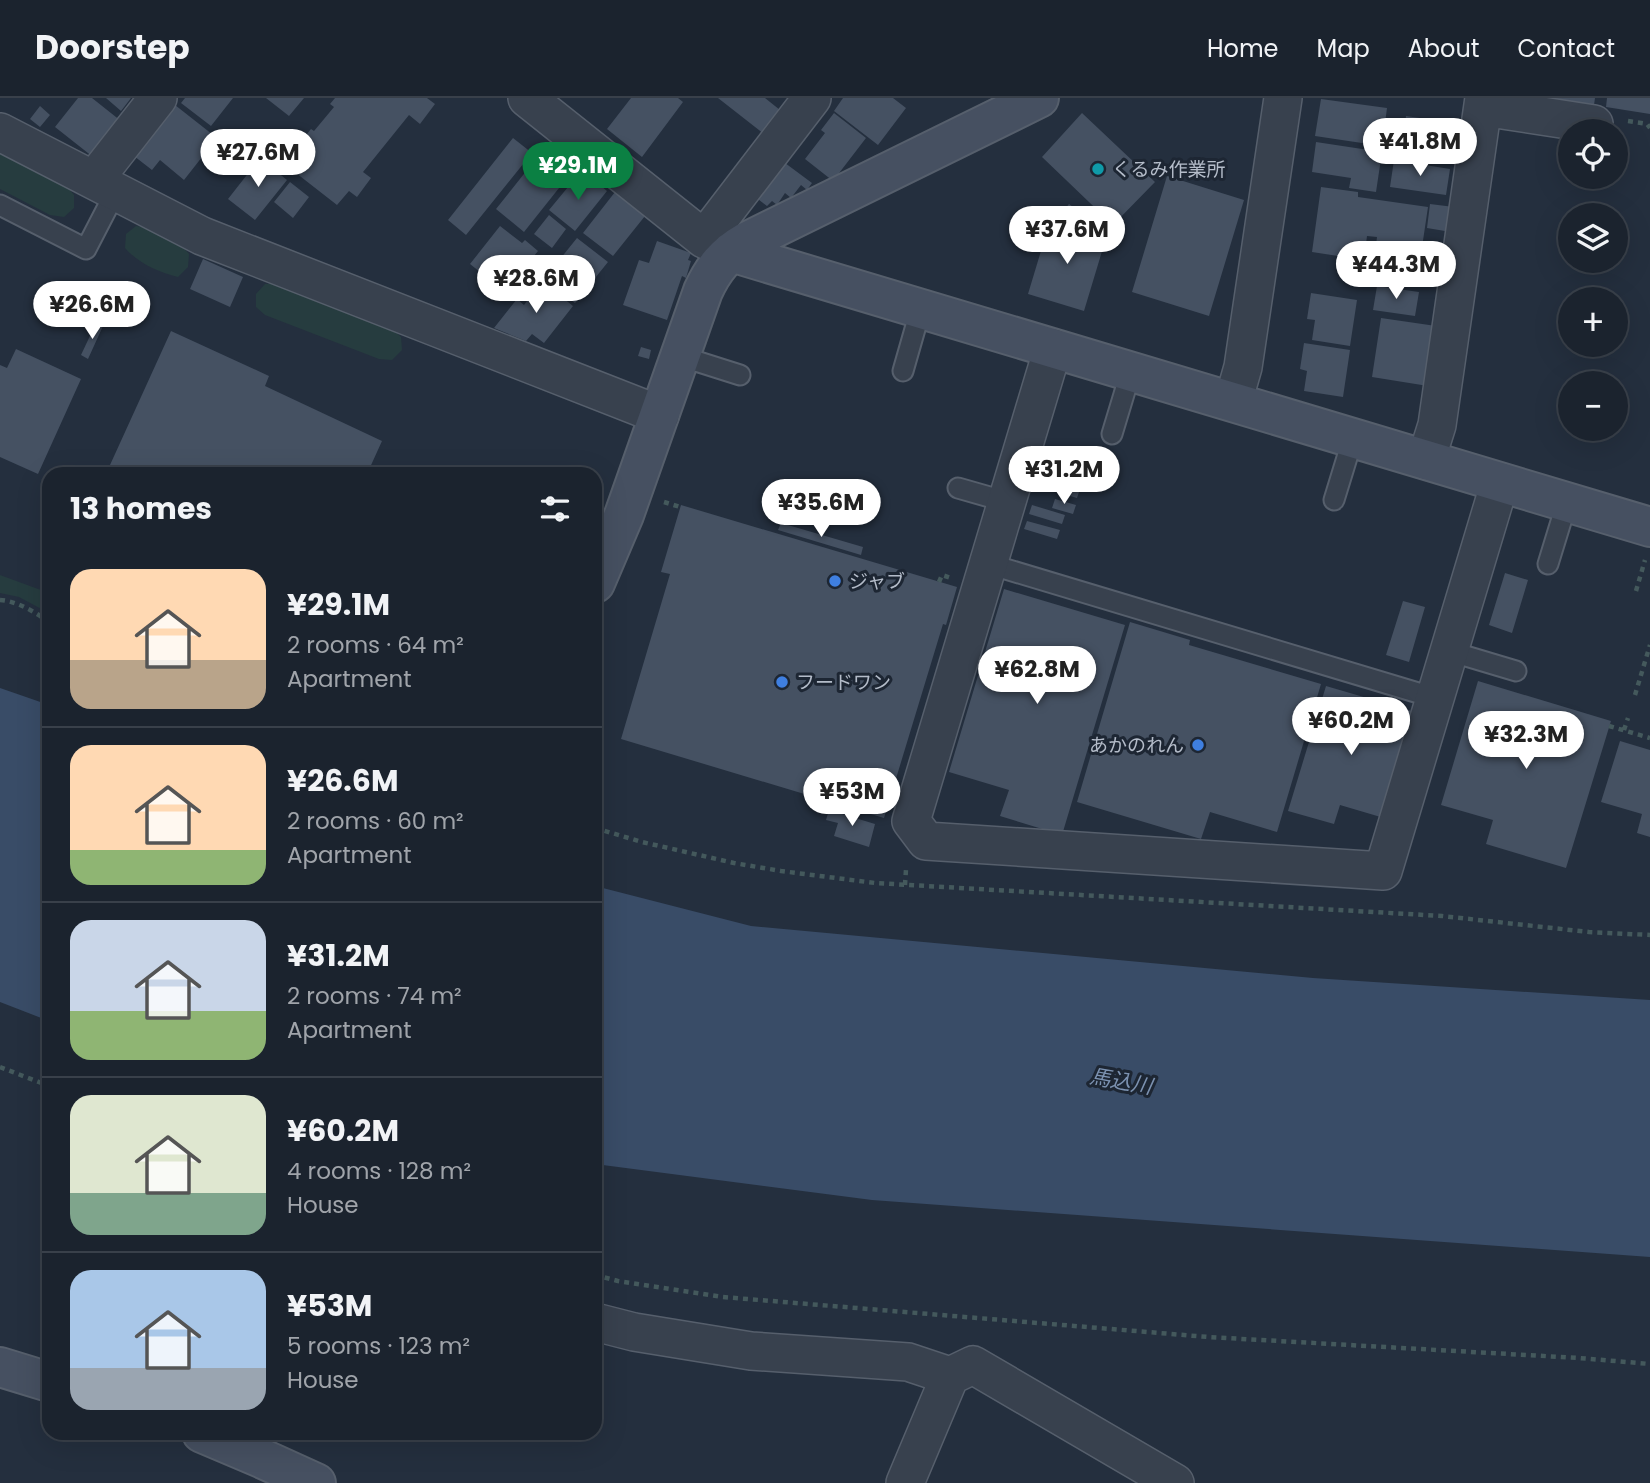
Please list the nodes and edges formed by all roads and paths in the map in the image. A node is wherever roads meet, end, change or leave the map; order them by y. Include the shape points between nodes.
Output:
1 (158, 98) edge
2 (527, 98) edge
3 (812, 98) edge
4 (1039, 98) edge
5 (1283, 98) edge
6 (1483, 103) edge
7 (1568, 119) edge
8 (0, 132) edge
9 (106, 186) junction
10 (0, 205) edge
11 (718, 245) junction
12 (921, 308) junction
13 (1053, 348) junction
14 (680, 356) junction
15 (903, 371) dead end
16 (1131, 372) junction
17 (740, 375) dead end
18 (1233, 402) junction
19 (660, 415) junction
20 (1112, 434) dead end
21 (1353, 438) junction
22 (1426, 460) junction
23 (1500, 482) junction
24 (958, 488) dead end
25 (1334, 500) dead end
26 (1007, 502) junction
27 (1567, 502) junction
28 (1648, 542) edge
29 (1548, 564) dead end
30 (989, 565) junction
31 (602, 567) edge
32 (1636, 591) dead end
33 (0, 600) edge
34 (42, 617) edge
35 (1650, 645) edge
36 (1449, 652) junction
37 (1516, 671) dead end
38 (1635, 695) dead end
39 (1435, 698) junction
40 (1628, 718) dead end
41 (1609, 726) dead end
42 (1624, 730) junction
43 (1650, 738) edge
44 (602, 830) edge
45 (1650, 935) edge
46 (0, 1067) edge
47 (42, 1083) edge
48 (602, 1277) edge
49 (602, 1324) edge
50 (1650, 1364) edge
51 (0, 1367) edge
52 (950, 1376) junction
53 (42, 1380) edge
54 (219, 1440) edge
55 (262, 1458) edge
56 (316, 1483) edge
57 (905, 1483) edge
58 (1175, 1483) edge

1 - 9 street via 104,166
2 - 11 street
3 - 11 street
4 - 11 street via 746,242
5 - 18 street via 1243,367
6 - 7 street
6 - 22 street via 1437,425
8 - 9 street
9 - 10 lane via 86,250
9 - 19 street via 202,236
11 - 12 street
11 - 14 street via 716,267
12 - 13 street
12 - 15 lane
13 - 16 street
13 - 26 street
14 - 17 lane
14 - 19 street
16 - 18 street
16 - 20 lane
18 - 21 street
19 - 31 street
21 - 22 street
21 - 25 lane
22 - 23 street
23 - 27 street
23 - 36 street
24 - 26 lane
26 - 30 street
27 - 28 street
27 - 29 lane
28 - 32 path
30 - 39 lane
30 - 39 street via 911,821 926,841 1383,871
33 - 34 path
35 - 38 path
36 - 37 lane
36 - 39 street
40 - 42 path
41 - 42 path
42 - 43 path
44 - 45 path via 734,863 875,883 1442,916
46 - 47 path
48 - 50 path via 723,1297 1208,1337
49 - 52 street via 751,1351 908,1362
51 - 53 street
52 - 57 street
52 - 58 street via 973,1365
54 - 55 street
55 - 56 street

